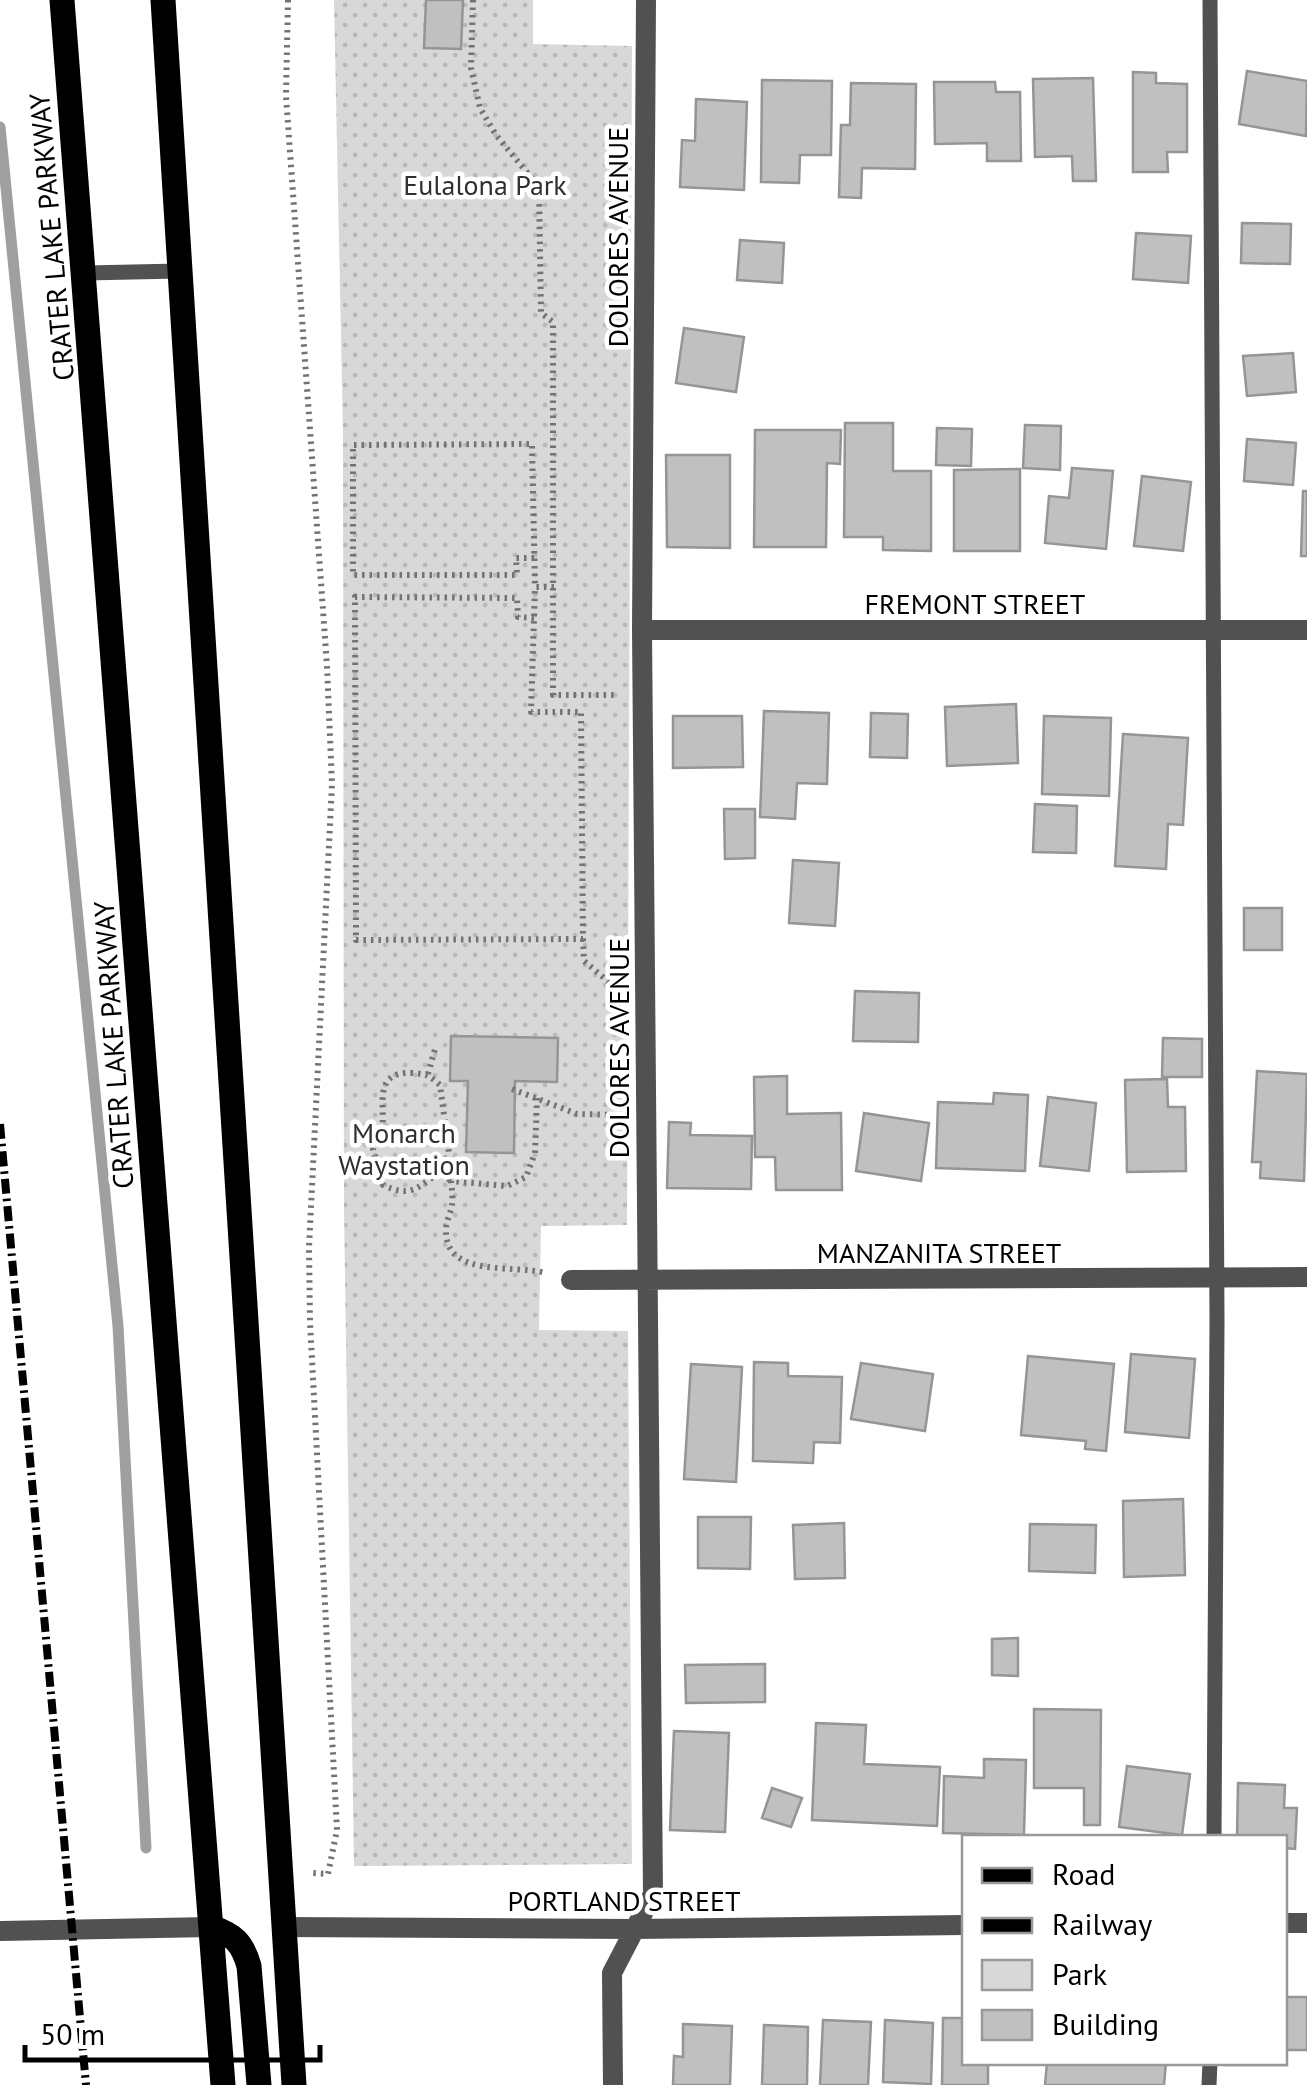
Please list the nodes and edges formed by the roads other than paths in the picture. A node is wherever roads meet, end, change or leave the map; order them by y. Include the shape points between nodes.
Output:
1 (62, 0) edge
2 (163, 0) edge
3 (646, 0) edge
4 (1210, 0) edge
5 (180, 271) junction
6 (85, 273) junction
7 (642, 630) junction
8 (1214, 630) junction
9 (1307, 630) edge
10 (1307, 1277) edge
11 (1217, 1278) junction
12 (571, 1280) road end
13 (647, 1281) junction
14 (1214, 1835) edge
15 (962, 1925) edge
16 (211, 1926) junction
17 (283, 1927) junction
18 (634, 1930) junction
19 (0, 1931) edge
20 (223, 2085) edge
21 (259, 2085) edge
22 (294, 2085) edge
23 (613, 2085) edge

1 - 6 main road, CRATER LAKE PARKWAY
2 - 5 main road
3 - 7 street, DOLORES AVENUE
4 - 8 lane
5 - 6 lane
5 - 17 main road
6 - 16 main road, CRATER LAKE PARKWAY
7 - 8 street, FREMONT STREET
7 - 13 street, DOLORES AVENUE
8 - 9 street, FREMONT STREET
8 - 11 lane
10 - 11 street, MANZANITA STREET
11 - 13 street, MANZANITA STREET
11 - 14 lane
12 - 13 street, MANZANITA STREET
13 - 18 street, DOLORES AVENUE via 652,1894
15 - 18 street, PORTLAND STREET
16 - 19 street
16 - 20 main road, CRATER LAKE PARKWAY
16 - 21 main road via 233,1934 244,1948
17 - 18 street, PORTLAND STREET
17 - 22 main road
18 - 23 street, DOLORES AVENUE via 612,1972

